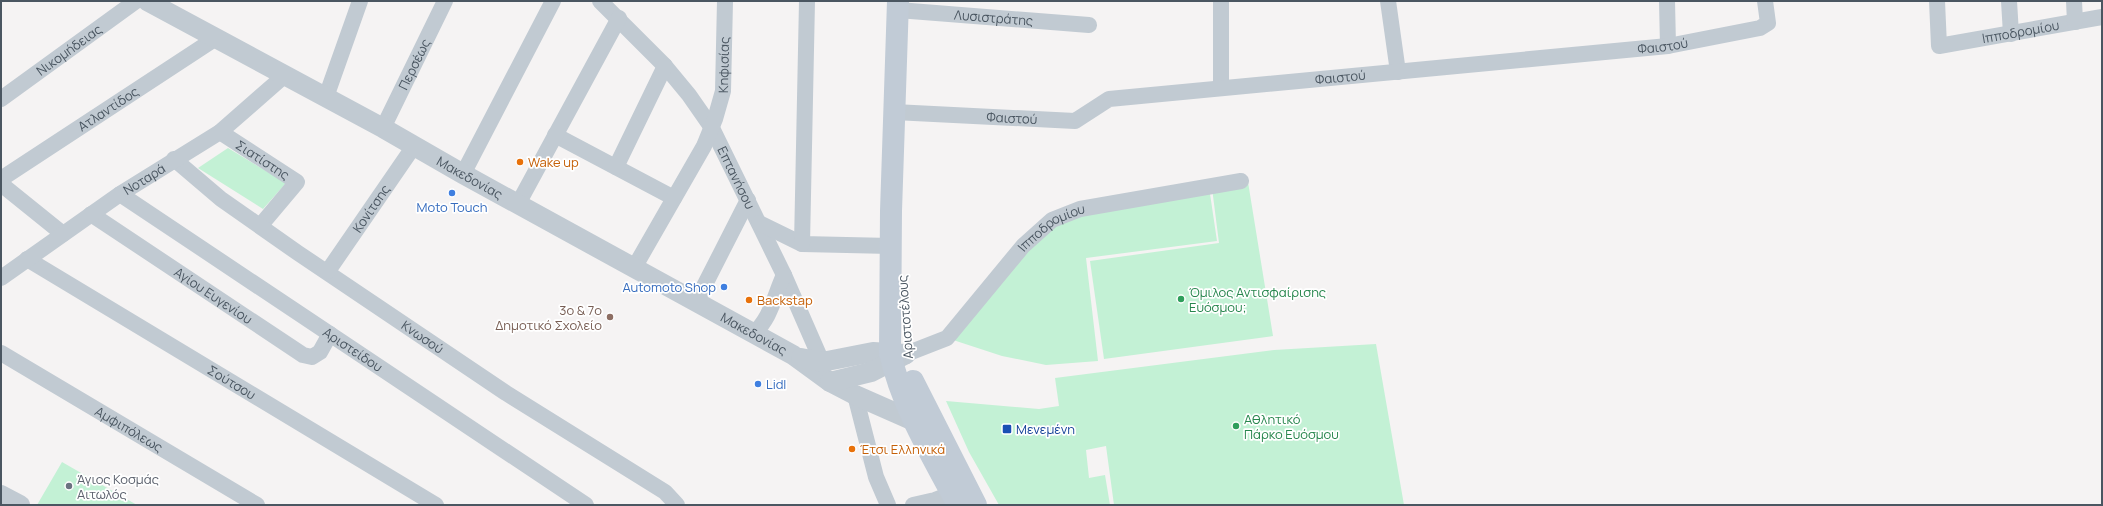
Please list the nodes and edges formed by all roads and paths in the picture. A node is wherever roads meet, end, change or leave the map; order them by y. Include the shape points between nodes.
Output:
1 (136, 1) edge
2 (147, 1) edge
3 (360, 1) edge
4 (444, 1) edge
5 (553, 1) edge
6 (600, 1) edge
7 (725, 1) edge
8 (808, 1) edge
9 (1221, 1) edge
10 (1388, 1) edge
11 (1667, 1) edge
12 (1764, 1) edge
13 (1937, 1) edge
14 (2010, 1) edge
15 (2074, 1) edge
16 (898, 5) edge
17 (2102, 17) edge
18 (619, 18) junction
19 (2075, 22) junction
20 (1089, 25) dead end
21 (2011, 34) junction
22 (216, 38) junction
23 (1668, 46) junction
24 (665, 66) junction
25 (1398, 72) junction
26 (284, 76) junction
27 (1221, 88) junction
28 (326, 97) junction
29 (1, 99) edge
30 (894, 112) junction
31 (383, 128) junction
32 (712, 128) junction
33 (220, 132) junction
34 (555, 135) junction
35 (414, 146) junction
36 (174, 159) junction
37 (616, 167) junction
38 (463, 174) junction
39 (1, 179) edge
40 (1241, 181) dead end
41 (1, 184) edge
42 (120, 194) junction
43 (674, 198) junction
44 (748, 200) junction
45 (518, 204) junction
46 (891, 211) junction
47 (91, 214) junction
48 (759, 223) junction
49 (260, 226) junction
50 (64, 234) junction
51 (802, 244) junction
52 (891, 246) junction
53 (27, 260) junction
54 (634, 268) junction
55 (328, 271) junction
56 (784, 275) junction
57 (1, 278) edge
58 (696, 302) junction
59 (753, 333) junction
60 (330, 334) junction
61 (1, 353) edge
62 (793, 355) junction
63 (896, 356) junction
64 (822, 362) junction
65 (830, 382) junction
66 (855, 395) junction
67 (914, 421) junction
68 (1, 495) edge
69 (963, 498) edge
70 (20, 505) edge
71 (257, 505) edge
72 (436, 505) edge
73 (586, 505) edge
74 (677, 505) edge
75 (888, 505) edge
76 (913, 505) edge

1 - 29 street, Νικομήδειας
2 - 22 street, Μακεδονίας
3 - 28 street
4 - 31 street, Περσέως
5 - 38 street
6 - 18 street, Επτανήσου
7 - 32 street, Κηφισίας via 723,91
8 - 51 street
9 - 27 street
10 - 25 street
11 - 23 street
12 - 23 street, Φαιστού via 1768,23 1760,28
13 - 21 street, Ιπποδρομίου via 1939,46
14 - 21 street
15 - 19 street
16 - 20 street, Λυσιστράτης
16 - 30 main road, Αριστοτέλους
17 - 19 street, Ιπποδρομίου
18 - 24 street, Επτανήσου
18 - 34 street
19 - 21 street, Ιπποδρομίου
22 - 26 street, Μακεδονίας
22 - 39 street, Ατλαντίδος
23 - 25 street, Φαιστού
24 - 32 street, Επτανήσου via 690,95
24 - 37 street
25 - 27 street, Φαιστού
26 - 28 street, Μακεδονίας
26 - 33 street, Νοταρά
27 - 30 street, Φαιστού via 1109,99 1075,121
28 - 31 street, Μακεδονίας
30 - 46 main road, Αριστοτέλους
31 - 35 street, Μακεδονίας
32 - 43 street, Κηφισίας
32 - 44 street, Επτανήσου
33 - 36 street, Νοταρά
33 - 49 street, Σιατίστης via 298,182
34 - 37 street
34 - 45 street
35 - 38 street, Μακεδονίας
35 - 55 street, Κονίτσης
36 - 42 street, Νοταρά
36 - 49 street, Κνωσού via 222,199
37 - 43 street
38 - 45 street, Μακεδονίας
40 - 63 street, Ιπποδρομίου via 1080,209 1052,220 1023,246 947,338
41 - 50 street
42 - 47 street, Νοταρά
42 - 60 street, Αριστείδου
43 - 54 street, Κηφισίας
44 - 48 street, Επτανήσου
44 - 58 street
45 - 54 street, Μακεδονίας
46 - 52 main road, Αριστοτέλους
46 - 63 main road, Αριστοτέλους via 902,246 902,307
47 - 50 street, Νοταρά
47 - 60 street, Αγίου Ευγενίου via 303,355 312,357 320,352
48 - 51 street
48 - 56 street, Επτανήσου
49 - 55 street, Κνωσού
50 - 53 street, Νοταρά
51 - 52 street
52 - 63 main road, Αριστοτέλους via 889,325
53 - 57 street, Νοταρά
53 - 72 street, Σούτσου
54 - 58 street, Μακεδονίας
55 - 74 street, Κνωσού via 506,393 664,492
56 - 59 street via 765,320
56 - 64 street, Επτανήσου
58 - 59 street, Μακεδονίας
59 - 62 street, Μακεδονίας
60 - 73 street, Αριστείδου
61 - 71 street, Αμφιπόλεως
62 - 64 street, Μακεδονίας
62 - 65 street, Μακεδονίας
63 - 64 street, Μακεδονίας via 865,352
63 - 65 street via 871,372
63 - 67 main road, Αριστοτέλους
63 - 69 main road, Αριστοτέλους via 919,395
64 - 65 street, Επτανήσου
65 - 66 street, Μακεδονίας
66 - 67 street, Μακεδονίας
66 - 75 street via 876,477
67 - 69 main road, Αριστοτέλους
68 - 70 street
69 - 76 street

